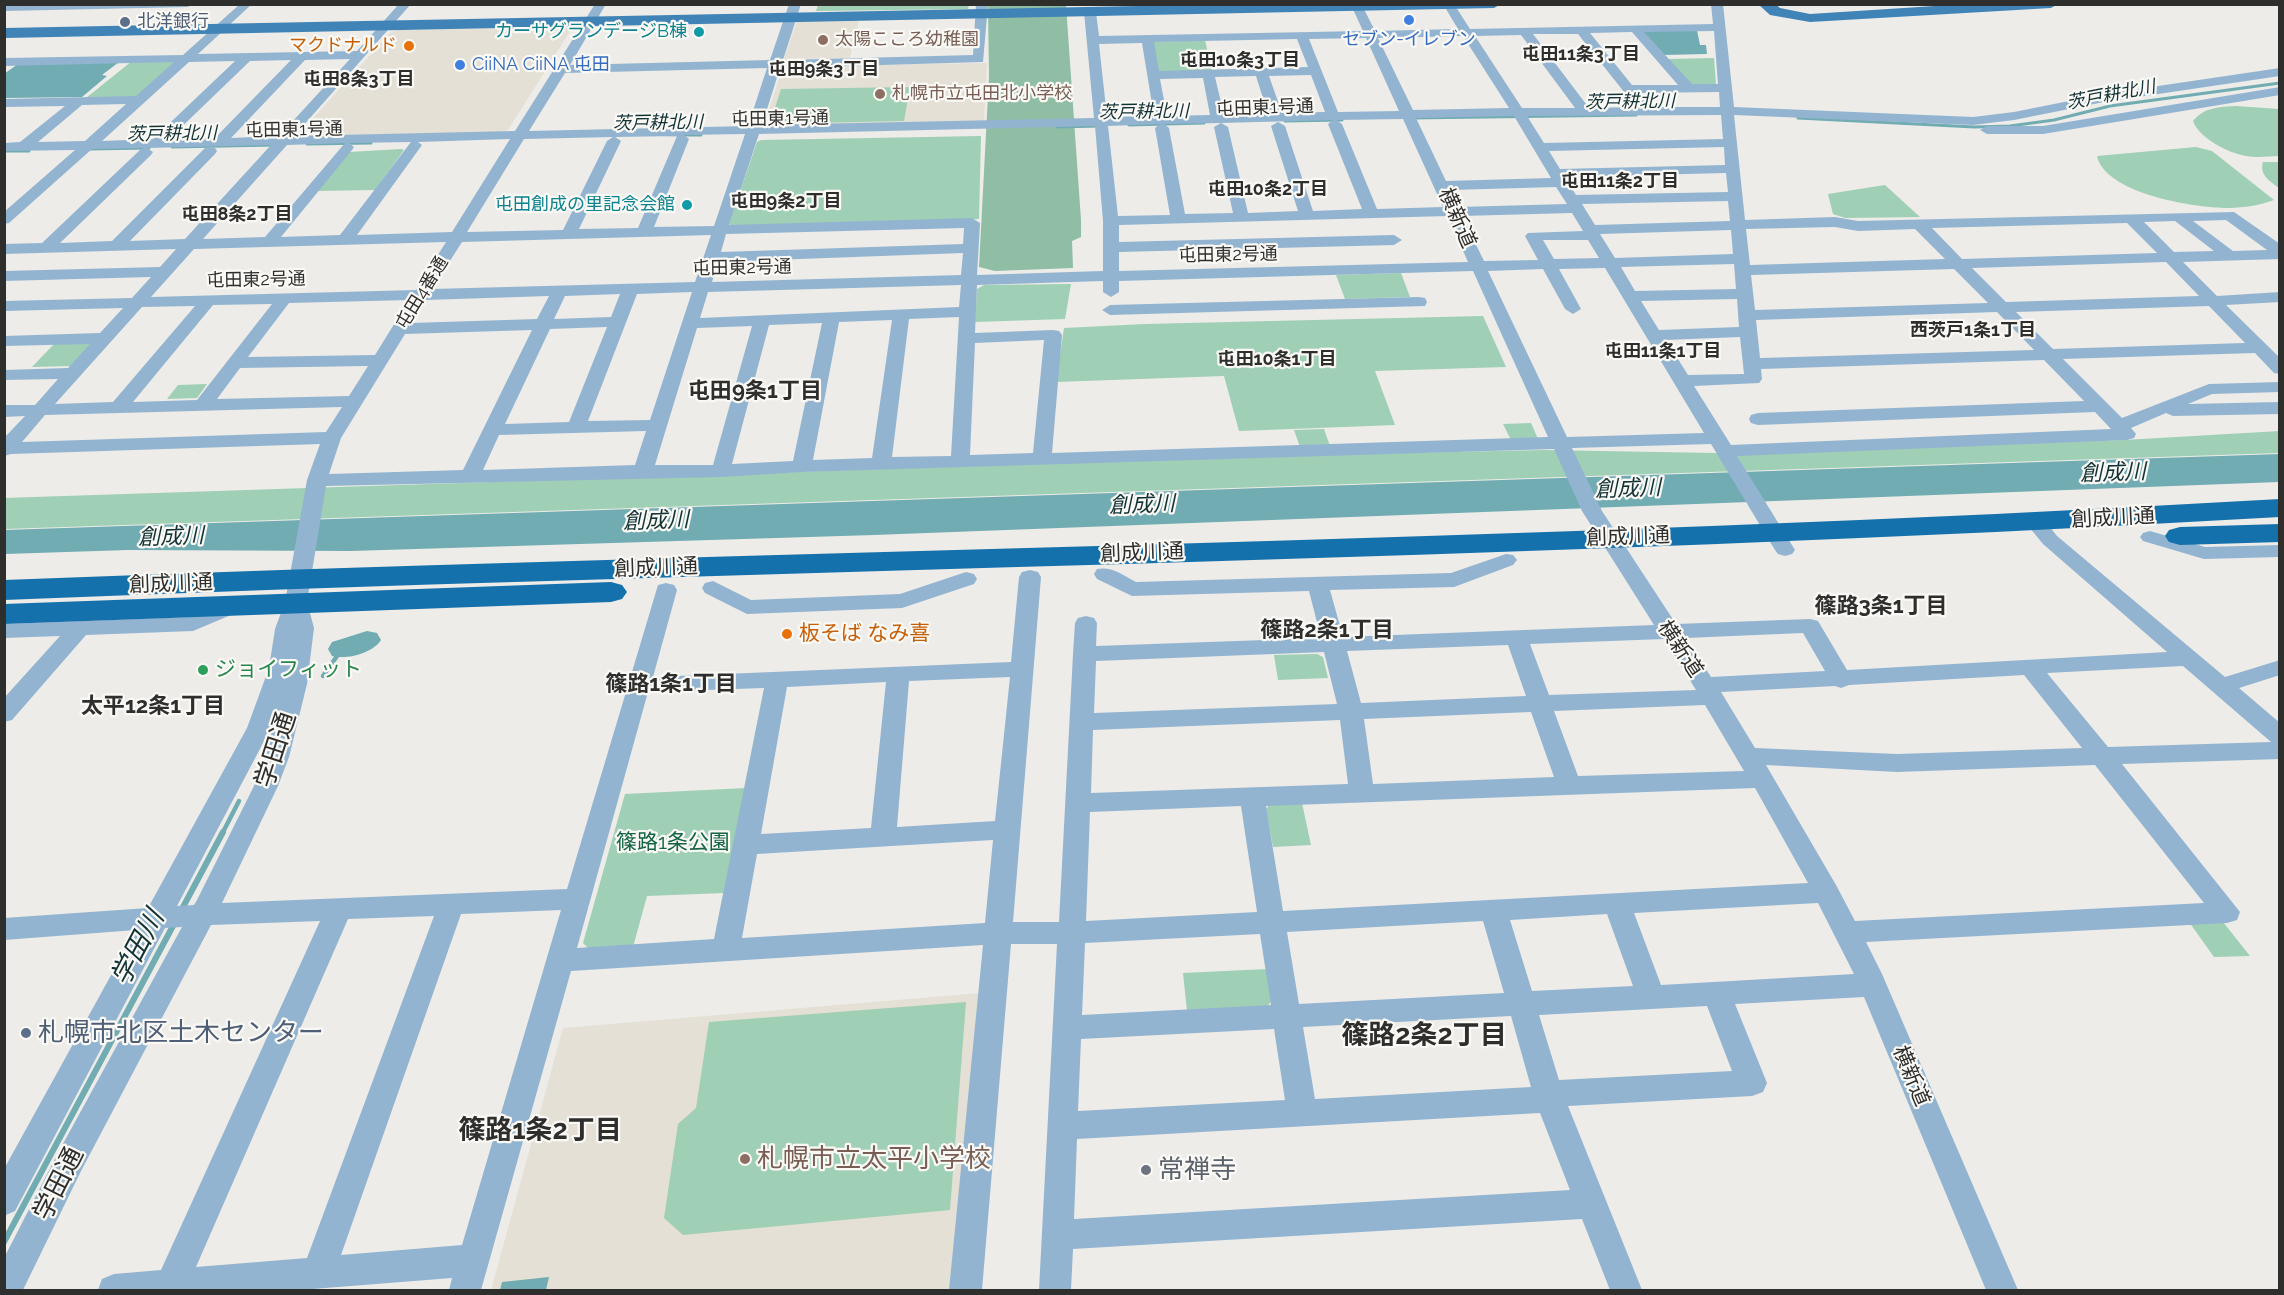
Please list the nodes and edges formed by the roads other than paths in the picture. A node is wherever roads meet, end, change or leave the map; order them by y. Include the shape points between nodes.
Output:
1 (188, 4) edge
2 (247, 4) edge
3 (406, 4) edge
4 (601, 4) edge
5 (1494, 4) edge
6 (1717, 4) edge
7 (1765, 4) edge
8 (2051, 4) edge
9 (97, 5) edge
10 (156, 5) edge
11 (1448, 5) edge
12 (36, 6) edge
13 (1358, 7) junction
14 (4, 8) edge
15 (982, 9) edge
16 (793, 11) edge
17 (1090, 12) junction
18 (590, 22) junction
19 (388, 26) junction
20 (1719, 27) junction
21 (4, 28) edge
22 (220, 29) junction
23 (1635, 29) junction
24 (1581, 30) junction
25 (1525, 32) junction
26 (4, 33) edge
27 (1466, 33) junction
28 (1372, 34) junction
29 (1302, 36) junction
30 (1147, 39) junction
31 (1094, 40) junction
32 (361, 55) junction
33 (302, 56) junction
34 (247, 57) junction
35 (187, 58) junction
36 (8, 64) edge
37 (775, 64) junction
38 (561, 69) junction
39 (1315, 71) junction
40 (1261, 72) junction
41 (2280, 72) edge
42 (1208, 74) junction
43 (1153, 75) junction
44 (1724, 88) junction
45 (1630, 89) junction
46 (1689, 89) junction
47 (2280, 91) edge
48 (140, 100) junction
49 (78, 102) junction
50 (10, 103) edge
51 (1646, 111) junction
52 (4, 112) edge
53 (1585, 112) junction
54 (1726, 115) junction
55 (1521, 116) junction
56 (1410, 118) junction
57 (1613, 119) junction
58 (1334, 120) junction
59 (1868, 121) junction
60 (1277, 122) junction
61 (1219, 123) junction
62 (2028, 123) junction
63 (1162, 124) junction
64 (1101, 126) junction
65 (752, 134) junction
66 (516, 139) junction
67 (682, 139) junction
68 (614, 141) junction
69 (1732, 143) junction
70 (281, 145) junction
71 (1632, 145) junction
72 (214, 146) junction
73 (415, 146) junction
74 (347, 147) junction
75 (1540, 147) junction
76 (151, 148) junction
77 (84, 149) junction
78 (10, 153) edge
79 (1734, 169) junction
80 (1650, 170) junction
81 (1559, 177) junction
82 (1442, 186) junction
83 (1736, 196) junction
84 (1669, 198) junction
85 (1575, 204) junction
86 (1453, 212) junction
87 (1377, 214) junction
88 (1307, 216) junction
89 (2179, 217) junction
90 (1242, 218) junction
91 (2131, 218) junction
92 (1178, 219) junction
93 (4, 220) edge
94 (1111, 221) junction
95 (1919, 224) junction
96 (1739, 226) junction
97 (1690, 227) junction
98 (2247, 228) junction
99 (2280, 229) edge
100 (720, 230) junction
101 (644, 232) junction
102 (1591, 232) junction
103 (569, 234) junction
104 (457, 237) junction
105 (345, 240) junction
106 (1394, 240) junction
107 (269, 242) junction
108 (191, 244) junction
109 (116, 246) junction
110 (1111, 247) junction
111 (46, 248) junction
112 (971, 248) junction
113 (4, 249) edge
114 (2280, 253) edge
115 (2229, 255) junction
116 (713, 257) junction
117 (2171, 257) junction
118 (1610, 264) junction
119 (1959, 264) junction
120 (1743, 265) junction
121 (1549, 266) junction
122 (1480, 268) junction
123 (165, 272) junction
124 (4, 276) edge
125 (1111, 278) junction
126 (969, 281) junction
127 (703, 288) junction
128 (630, 290) junction
129 (1415, 291) junction
130 (559, 292) junction
131 (1745, 294) junction
132 (420, 295) junction
133 (1630, 296) junction
134 (284, 299) junction
135 (2277, 299) edge
136 (208, 301) junction
137 (2213, 301) junction
138 (138, 303) junction
139 (4, 306) edge
140 (1999, 306) junction
141 (1573, 309) dead end
142 (968, 312) junction
143 (901, 314) junction
144 (832, 315) junction
145 (1746, 315) junction
146 (762, 321) junction
147 (618, 322) junction
148 (692, 322) junction
149 (543, 324) junction
150 (399, 329) junction
151 (1748, 332) junction
152 (1652, 334) junction
153 (106, 338) junction
154 (966, 338) junction
155 (4, 341) edge
156 (2260, 348) junction
157 (2047, 354) junction
158 (380, 360) junction
159 (234, 363) junction
160 (1751, 364) junction
161 (2280, 369) edge
162 (74, 373) junction
163 (4, 375) edge
164 (1682, 381) junction
165 (2280, 387) edge
166 (354, 401) junction
167 (203, 405) junction
168 (2100, 406) junction
169 (119, 407) junction
170 (2280, 408) edge
171 (41, 410) junction
172 (2159, 410) junction
173 (4, 411) edge
174 (1808, 417) junction
175 (1758, 419) dead end
176 (658, 425) junction
177 (2120, 426) junction
178 (576, 428) junction
179 (492, 430) junction
180 (332, 438) junction
181 (1560, 444) junction
182 (1828, 446) junction
183 (5, 449) edge
184 (1724, 450) junction
185 (1042, 459) junction
186 (960, 461) junction
187 (881, 464) junction
188 (802, 466) junction
189 (643, 471) junction
190 (721, 471) junction
191 (470, 476) junction
192 (317, 480) junction
193 (2280, 508) edge
194 (2043, 531) junction
195 (2280, 533) edge
196 (2150, 537) junction
197 (1779, 541) junction
198 (1613, 547) junction
199 (2280, 551) edge
200 (1506, 560) junction
201 (1105, 574) junction
202 (1030, 577) junction
203 (300, 579) junction
204 (1318, 585) junction
205 (4, 590) edge
206 (666, 590) junction
207 (236, 605) junction
208 (4, 614) edge
209 (1086, 622) dead end
210 (79, 629) junction
211 (4, 631) edge
212 (1669, 631) junction
213 (1517, 639) junction
214 (1335, 646) junction
215 (1084, 654) junction
216 (2188, 658) junction
217 (2029, 666) junction
218 (2280, 667) edge
219 (1022, 669) junction
220 (898, 674) junction
221 (777, 679) junction
222 (1841, 680) junction
223 (639, 685) junction
224 (2221, 686) junction
225 (1708, 691) junction
226 (1539, 704) junction
227 (1351, 711) junction
228 (4, 714) edge
229 (1082, 722) junction
230 (2280, 736) edge
231 (2280, 750) edge
232 (1748, 756) junction
233 (2100, 756) junction
234 (1763, 779) junction
235 (1569, 786) junction
236 (1362, 793) junction
237 (1252, 797) junction
238 (1078, 803) junction
239 (1007, 830) junction
240 (883, 837) junction
241 (746, 845) junction
242 (1827, 892) junction
243 (578, 899) junction
244 (1617, 904) junction
245 (451, 905) junction
246 (339, 909) junction
247 (1493, 910) junction
248 (179, 917) junction
249 (1273, 922) junction
250 (4, 929) edge
251 (1848, 932) junction
252 (998, 933) junction
253 (1072, 933) junction
254 (726, 950) junction
255 (560, 960) junction
256 (1872, 985) junction
257 (1716, 993) junction
258 (1651, 996) junction
259 (1521, 1002) junction
260 (1288, 1016) junction
261 (1068, 1028) junction
262 (1549, 1096) junction
263 (1302, 1113) junction
264 (1063, 1126) junction
265 (6, 1197) edge
266 (1591, 1204) junction
267 (1058, 1235) junction
268 (318, 1273) junction
269 (470, 1275) edge
270 (171, 1286) junction
271 (6, 1290) edge
272 (114, 1290) edge
273 (966, 1290) edge
274 (1055, 1290) edge
275 (1626, 1290) edge
276 (2002, 1290) edge

1 - 10 street
2 - 22 street
3 - 19 street
4 - 18 street, 屯田4番通
5 - 11 main road
6 - 20 street
7 - 8 main road via 1775,12 1810,18
9 - 10 street
9 - 12 street
11 - 13 main road
11 - 27 street
12 - 14 street
12 - 21 street
13 - 17 main road
13 - 28 street, 横新道
15 - 16 main road
15 - 17 main road
15 - 37 street via 979,59
16 - 18 main road
16 - 37 street
17 - 31 street
18 - 19 main road
18 - 38 street, 屯田4番通
19 - 22 main road
19 - 32 street
20 - 23 street
20 - 44 street
22 - 26 main road
22 - 35 street
23 - 24 street
23 - 46 street
24 - 25 street
24 - 45 street
25 - 27 street
25 - 53 street
27 - 28 street
27 - 55 street
28 - 29 street
28 - 56 street, 横新道
29 - 30 street
29 - 39 street
30 - 31 street
30 - 43 street
31 - 64 street
32 - 33 street
32 - 70 street
33 - 34 street
33 - 72 street
34 - 35 street
34 - 76 street
35 - 36 street
35 - 48 street
37 - 38 street
37 - 65 street
38 - 66 street, 屯田4番通
39 - 40 street
39 - 58 street
40 - 42 street
40 - 60 street
41 - 62 street via 2104,98
42 - 43 street
42 - 61 street
43 - 63 street
44 - 46 street
44 - 54 street
45 - 46 street
45 - 51 street
47 - 62 street
48 - 49 street
48 - 77 street
49 - 50 street
49 - 78 street
50 - 52 street
51 - 53 street
51 - 54 street
53 - 55 street
54 - 57 street
54 - 59 street
54 - 69 street
55 - 56 street, 屯田東1号通
55 - 57 street
55 - 75 street
56 - 58 street, 屯田東1号通
56 - 82 street, 横新道
57 - 71 street
58 - 60 street, 屯田東1号通
58 - 87 street
59 - 62 street
59 - 62 street via 2025,132
60 - 61 street, 屯田東1号通
60 - 88 street
61 - 63 street, 屯田東1号通
61 - 90 street
63 - 64 street, 屯田東1号通
63 - 92 street
64 - 65 street, 屯田東1号通
64 - 94 street
65 - 66 street, 屯田東1号通
65 - 67 street, 屯田東1号通
65 - 100 street
66 - 68 street, 屯田東1号通
66 - 70 street, 屯田東1号通
66 - 73 street, 屯田東1号通
66 - 104 street, 屯田4番通
67 - 68 street, 屯田東1号通
67 - 101 street
68 - 103 street
69 - 71 street
69 - 79 street
70 - 72 street, 屯田東1号通
70 - 74 street, 屯田東1号通
70 - 108 street
71 - 75 street
71 - 80 street
72 - 76 street, 屯田東1号通
72 - 109 street
73 - 74 street, 屯田東1号通
73 - 105 street
74 - 107 street
75 - 81 street
76 - 77 street, 屯田東1号通
76 - 111 street
77 - 78 street, 屯田東1号通
77 - 93 street
79 - 80 street
79 - 83 street
80 - 81 street
80 - 84 street
81 - 82 street
81 - 85 street
82 - 86 street, 横新道
83 - 84 street
83 - 96 street
84 - 85 street
84 - 97 street
85 - 86 street
85 - 102 street
86 - 87 street
86 - 122 street, 横新道
87 - 88 street
87 - 106 street
88 - 90 street
89 - 91 street
89 - 98 street via 2229,215
89 - 115 street
90 - 92 street
91 - 95 street
91 - 117 street
92 - 94 street
94 - 110 street
95 - 96 street
95 - 119 street
96 - 97 street
96 - 120 street
97 - 102 street
98 - 99 street
98 - 114 street
100 - 101 street
100 - 112 street via 972,223
100 - 116 street
101 - 103 street
102 - 118 street
102 - 121 street via 1533,236
103 - 104 street
104 - 105 street
104 - 132 street, 屯田4番通
105 - 107 street
106 - 110 street
106 - 129 street
107 - 108 street
108 - 109 street
108 - 123 street
109 - 111 street
110 - 125 street
111 - 113 street
112 - 116 street
112 - 126 street
114 - 115 street, 屯田東2号通
115 - 117 street, 屯田東2号通
116 - 127 street
117 - 119 street, 屯田東2号通
117 - 137 street
118 - 120 street, 屯田東2号通
118 - 121 street, 屯田東2号通
118 - 133 street
119 - 120 street, 屯田東2号通
119 - 140 street
120 - 131 street
121 - 122 street, 屯田東2号通
121 - 141 street
122 - 129 street, 屯田東2号通
122 - 181 street, 横新道
123 - 124 street
123 - 138 street
125 - 126 street, 屯田東2号通
125 - 129 street, 屯田東2号通
125 - 129 street via 1110,314
126 - 127 street, 屯田東2号通
126 - 142 street
127 - 128 street, 屯田東2号通
127 - 148 street
128 - 130 street, 屯田東2号通
128 - 147 street
130 - 132 street, 屯田東2号通
130 - 149 street
131 - 133 street
131 - 145 street
132 - 134 street, 屯田東2号通
132 - 150 street, 屯田4番通
133 - 152 street
134 - 136 street, 屯田東2号通
134 - 159 street
135 - 137 street
136 - 138 street, 屯田東2号通
136 - 169 street
137 - 140 street
137 - 156 street
138 - 139 street, 屯田東2号通
138 - 153 street
140 - 145 street
140 - 157 street
142 - 143 street
142 - 154 street
143 - 144 street
143 - 187 street
144 - 146 street
144 - 188 street
145 - 151 street
146 - 148 street
146 - 190 street
147 - 149 street
147 - 178 street
148 - 176 street
149 - 150 street
149 - 179 street
150 - 158 street, 屯田4番通
151 - 152 street
151 - 160 street
152 - 164 street
153 - 155 street
153 - 162 street
154 - 185 street via 1053,335
154 - 186 street
156 - 157 street
156 - 161 street
157 - 160 street
157 - 168 street
158 - 159 street
158 - 166 street, 屯田4番通
159 - 167 street
160 - 164 street via 1753,379
162 - 163 street
162 - 171 street
164 - 184 street
165 - 172 street via 2209,389
166 - 167 street
166 - 180 street, 屯田4番通
167 - 169 street
168 - 174 street
168 - 177 street
169 - 171 street
170 - 172 street
171 - 173 street
171 - 183 street
172 - 177 street
174 - 175 street
174 - 182 street
176 - 178 street
176 - 189 street
177 - 182 street via 2127,434
178 - 179 street
179 - 191 street
180 - 183 street
180 - 192 street, 屯田4番通
181 - 184 street
181 - 185 street
181 - 198 street, 横新道
182 - 184 street
184 - 197 street
185 - 186 street
186 - 187 street
187 - 188 street
188 - 190 street
189 - 190 street
189 - 191 street
191 - 192 street
192 - 203 street, 屯田4番通
193 - 194 highway, 創成川通
194 - 196 highway, 創成川通
194 - 197 highway, 創成川通
194 - 216 street
195 - 196 highway, 創成川通
196 - 199 street via 2204,553
197 - 198 highway, 創成川通
198 - 200 highway, 創成川通
198 - 203 highway, 創成川通
198 - 212 street, 横新道
200 - 201 highway, 創成川通
200 - 204 street via 1455,580
201 - 202 highway, 創成川通
201 - 204 street via 1132,589
202 - 206 highway, 創成川通
202 - 219 street
203 - 205 highway, 創成川通
203 - 206 highway, 創成川通
203 - 207 highway, 創成川通
203 - 248 street, 学田通 via 280,668 259,728
203 - 248 street, 学田通 via 303,628 295,684 277,756 261,797
204 - 214 street
206 - 223 street
207 - 208 highway, 創成川通
207 - 210 street via 193,624
209 - 215 street
210 - 211 street
210 - 228 street
212 - 213 street
212 - 222 street via 1810,626
212 - 225 street, 横新道
213 - 214 street
213 - 226 street
214 - 215 street
214 - 227 street
215 - 229 street
216 - 217 street
216 - 224 street
217 - 222 street
217 - 233 street
218 - 224 street
219 - 220 street
219 - 239 street
220 - 221 street
220 - 240 street
221 - 223 street
221 - 241 street
222 - 225 street
223 - 243 street
224 - 230 street
225 - 226 street
225 - 232 street, 横新道
226 - 227 street
226 - 235 street
227 - 229 street
227 - 236 street
229 - 238 street
231 - 233 street
232 - 233 street via 1897,763
232 - 234 street, 横新道
233 - 251 street via 2227,912
234 - 235 street
234 - 242 street, 横新道
235 - 236 street
236 - 237 street
237 - 238 street
237 - 249 street
238 - 253 street
239 - 240 street
239 - 252 street
240 - 241 street
241 - 254 street
242 - 244 street
242 - 251 street, 横新道
243 - 245 street
243 - 255 street
244 - 247 street
244 - 258 street
245 - 246 street
245 - 268 street
246 - 248 street
246 - 270 street
247 - 249 street
247 - 259 street
248 - 250 street
248 - 265 street, 学田通
248 - 271 street, 学田通 via 70,1161
249 - 253 street
249 - 260 street
251 - 256 street, 横新道
252 - 253 street
252 - 254 street
252 - 273 street
253 - 261 street
254 - 255 street
255 - 269 street
256 - 257 street
256 - 276 street, 横新道
257 - 258 street
257 - 262 street via 1752,1083
258 - 259 street
259 - 260 street
259 - 262 street
260 - 261 street
260 - 263 street
261 - 264 street
262 - 263 street
262 - 266 street
263 - 264 street
264 - 267 street
266 - 267 street
266 - 275 street
267 - 274 street
268 - 269 street
268 - 270 street
270 - 272 street

